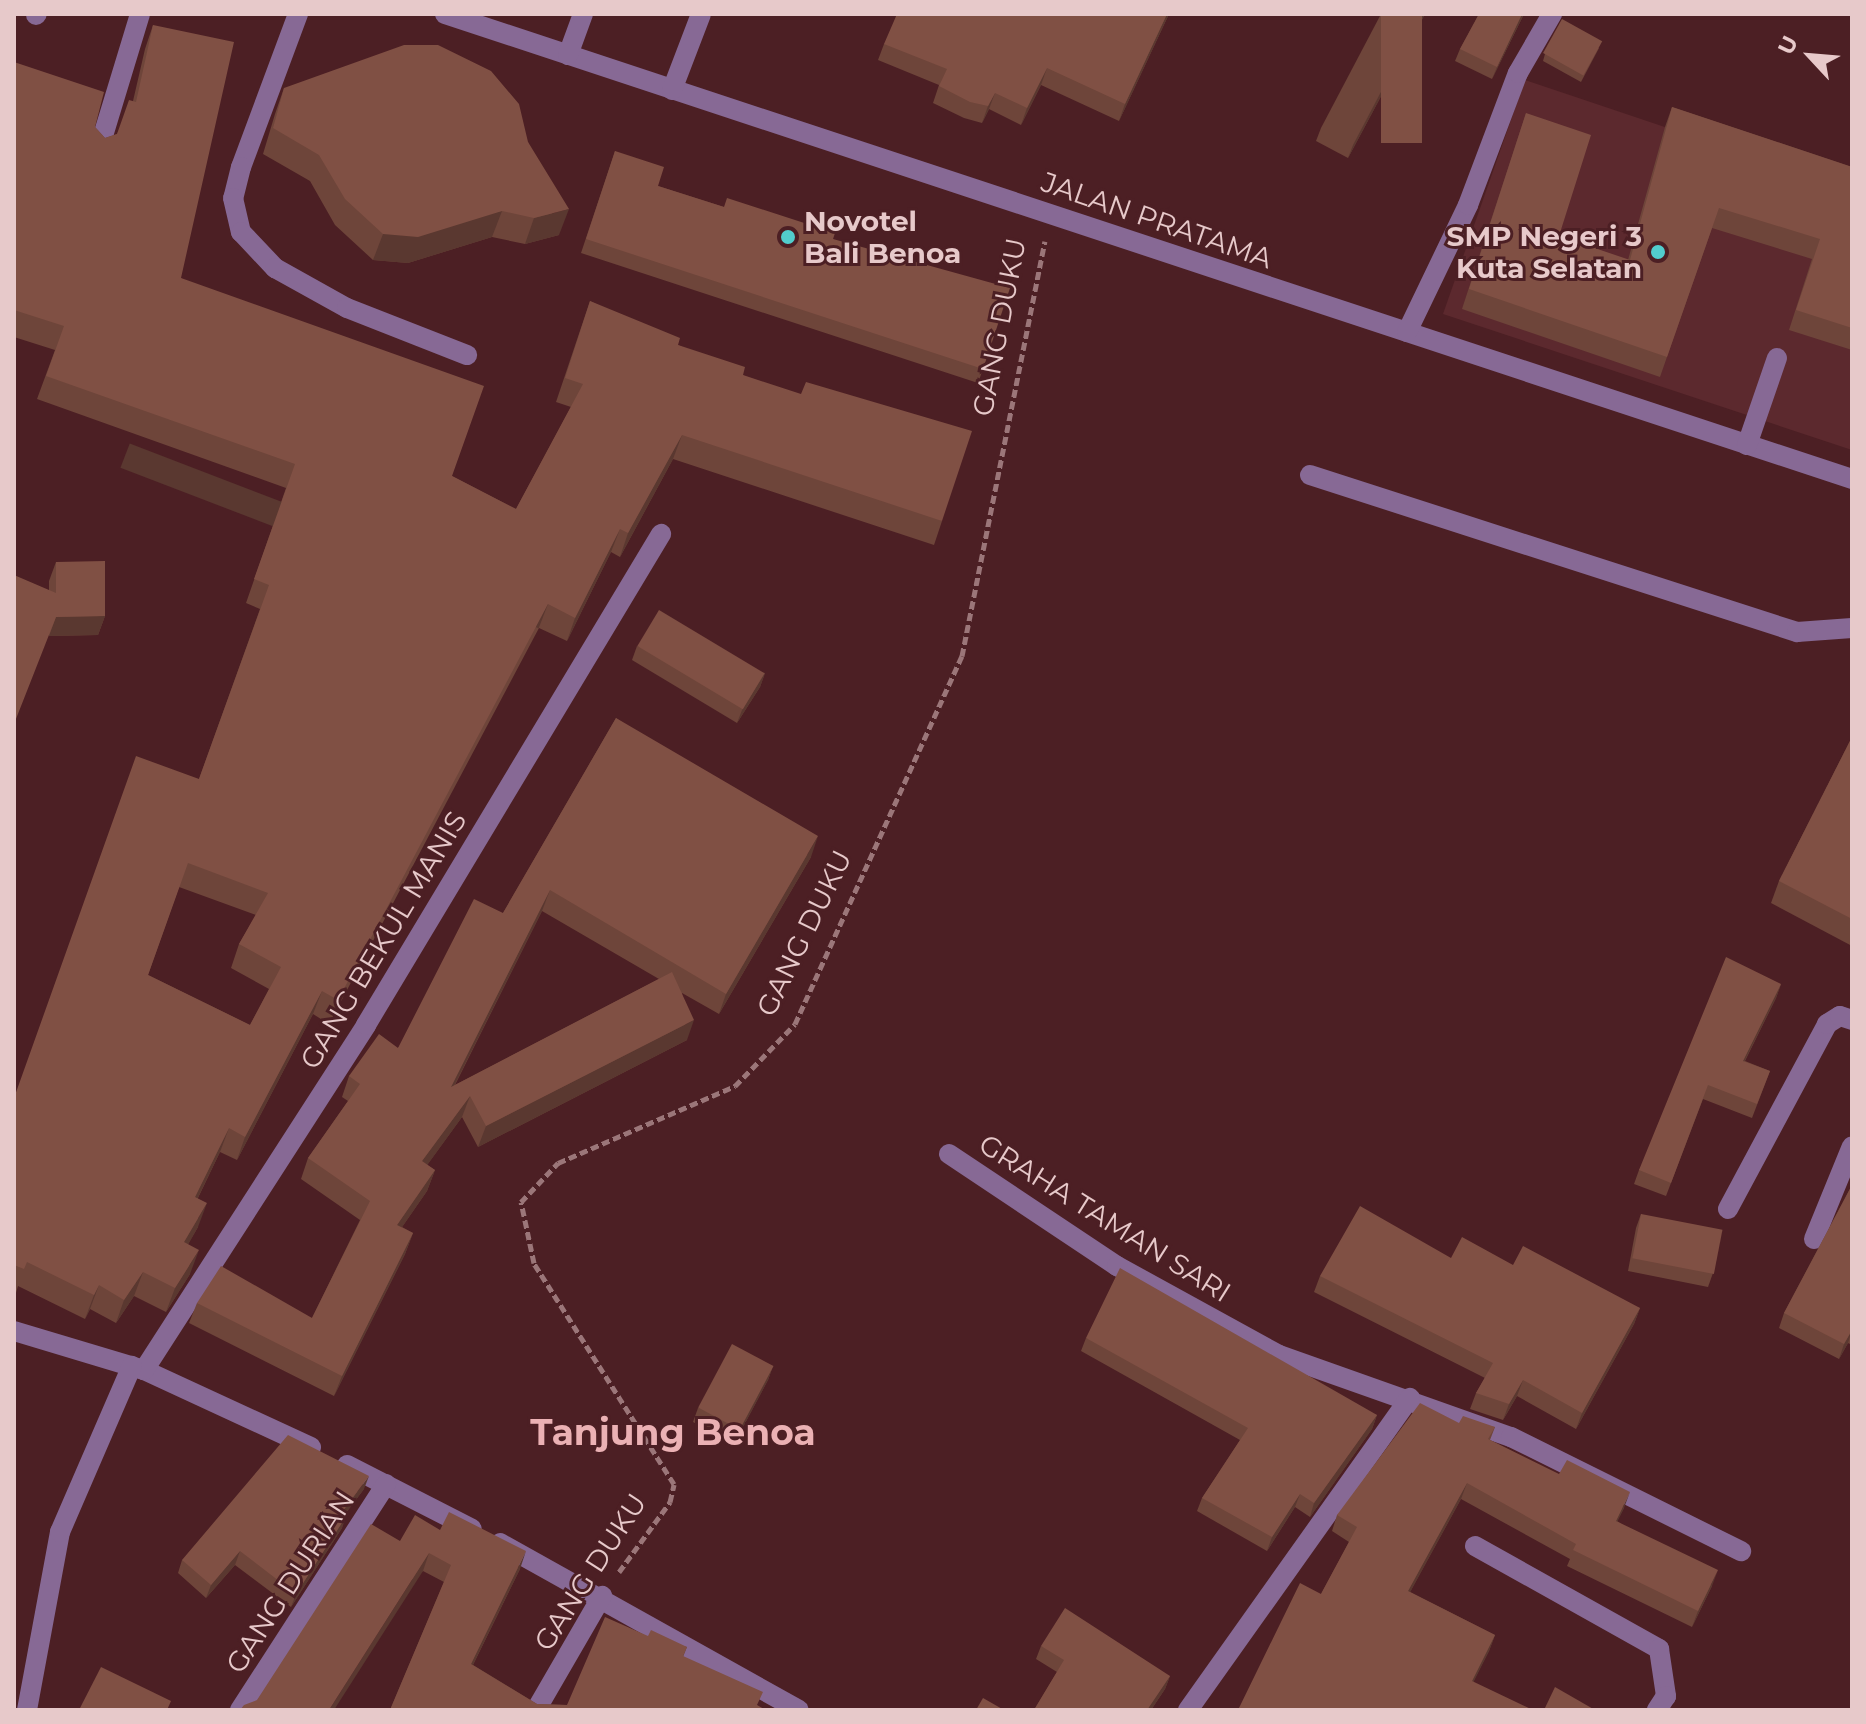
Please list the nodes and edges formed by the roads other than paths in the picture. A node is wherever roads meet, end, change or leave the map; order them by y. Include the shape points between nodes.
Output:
1 (140, 14) edge
2 (298, 14) edge
3 (445, 14) edge
4 (583, 14) edge
5 (701, 14) edge
6 (1552, 14) edge
7 (568, 55) junction
8 (672, 90) junction
9 (99, 149) edge
10 (1407, 332) junction
11 (467, 355) dead end
12 (1777, 358) dead end
13 (1747, 445) junction
14 (1310, 475) dead end
15 (1852, 479) edge
16 (661, 534) dead end
17 (1852, 628) edge
18 (1852, 1020) edge
19 (1852, 1146) edge
20 (949, 1154) dead end
21 (1728, 1209) dead end
22 (1814, 1239) dead end
23 (14, 1331) edge
24 (138, 1368) junction
25 (1410, 1398) junction
26 (386, 1484) junction
27 (1475, 1546) dead end
28 (1741, 1551) dead end
29 (602, 1596) junction
30 (792, 1708) edge
31 (27, 1710) edge
32 (240, 1710) edge
33 (536, 1710) edge
34 (1188, 1710) edge
35 (1657, 1710) edge

1 - 9 street
2 - 11 street via 241,167 233,198 241,232 275,268 347,308
3 - 7 street, JALAN PRATAMA
4 - 7 street
5 - 8 street
6 - 10 street via 1518,73 1468,205
7 - 8 street, JALAN PRATAMA
8 - 10 street, JALAN PRATAMA
10 - 13 street, JALAN PRATAMA
12 - 13 street
13 - 15 street, JALAN PRATAMA
14 - 17 street via 1797,632
16 - 24 street, GANG BEKUL MANIS via 366,1025
18 - 21 street via 1840,1016 1827,1024
19 - 22 street
20 - 25 street, GRAHA TAMAN SARI via 1117,1266 1279,1355
23 - 24 street
24 - 26 street
24 - 31 street, GANG BEKUL MANIS via 60,1532
25 - 28 street, GRAHA TAMAN SARI via 1511,1437
25 - 34 street
26 - 29 street
26 - 32 street, GANG DURIAN
27 - 35 street via 1659,1649 1666,1696
29 - 30 street
29 - 33 street, GANG DUKU

